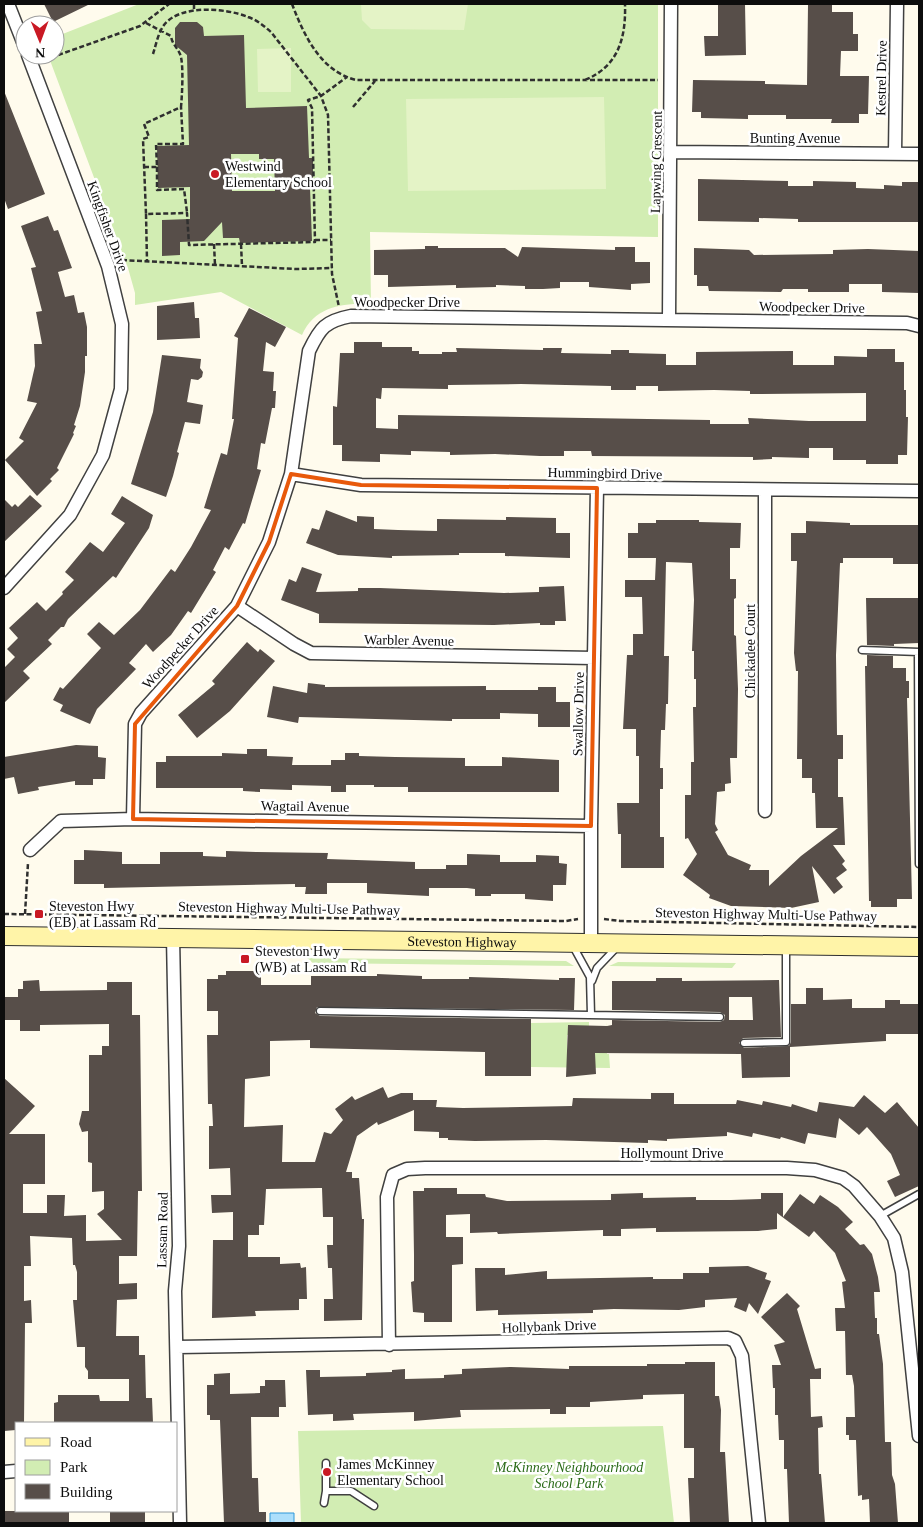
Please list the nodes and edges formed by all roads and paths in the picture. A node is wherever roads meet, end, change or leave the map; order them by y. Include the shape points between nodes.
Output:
1 (8, 4) edge
2 (169, 4) edge
3 (194, 4) edge
4 (292, 4) edge
5 (625, 4) edge
6 (671, 4) edge
7 (896, 4) edge
8 (194, 11) junction
9 (15, 22) edge
10 (146, 23) junction
11 (160, 30) junction
12 (65, 49) edge
13 (154, 54) dead end
14 (35, 65) edge
15 (347, 77) junction
16 (584, 80) junction
17 (662, 80) dead end
18 (375, 81) junction
19 (321, 96) junction
20 (181, 107) junction
21 (353, 107) dead end
22 (671, 152) junction
23 (895, 154) junction
24 (919, 154) edge
25 (144, 167) junction
26 (156, 167) junction
27 (188, 213) junction
28 (146, 214) junction
29 (315, 240) junction
30 (331, 240) junction
31 (214, 244) junction
32 (241, 244) junction
33 (122, 260) dead end
34 (147, 261) junction
35 (215, 265) junction
36 (242, 266) junction
37 (332, 268) junction
38 (340, 318) junction
39 (669, 320) junction
40 (919, 326) edge
41 (291, 474) junction
42 (597, 488) junction
43 (765, 491) junction
44 (919, 492) edge
45 (4, 588) edge
46 (238, 606) junction
47 (862, 650) dead end
48 (918, 652) edge
49 (594, 658) junction
50 (765, 811) dead end
51 (133, 819) junction
52 (591, 826) junction
53 (30, 850) joint
54 (919, 855) edge
55 (919, 864) edge
56 (4, 914) edge
57 (25, 914) junction
58 (613, 918) dead end
59 (573, 919) dead end
60 (919, 927) edge
61 (4, 936) edge
62 (173, 937) junction
63 (570, 942) junction
64 (591, 942) junction
65 (621, 942) junction
66 (786, 945) junction
67 (919, 948) edge
68 (591, 982) junction
69 (320, 1011) dead end
70 (591, 1015) junction
71 (720, 1017) dead end
72 (744, 1043) dead end
73 (919, 1194) edge
74 (880, 1216) junction
75 (389, 1345) junction
76 (177, 1348) junction
77 (178, 1422) edge
78 (919, 1436) edge
79 (326, 1463) dead end
80 (178, 1468) edge
81 (326, 1491) junction
82 (324, 1503) dead end
83 (374, 1506) dead end
84 (180, 1523) edge
85 (759, 1523) edge

1 - 9 street
2 - 10 path
3 - 8 path
4 - 15 path via 310,44 326,62
5 - 16 path via 625,31 617,52 604,67
6 - 22 street, Lapwing Crescent
7 - 23 street, Kestrel Drive
8 - 11 path via 176,15
8 - 19 path via 232,12 260,23 280,42
10 - 11 path
10 - 12 path
11 - 13 path
11 - 20 path via 171,36 181,54
14 - 45 street, Kingfisher Drive via 108,266 122,324 121,389 103,455 70,514
15 - 18 path
15 - 19 path
16 - 17 path
16 - 18 path
18 - 21 path
19 - 29 path via 308,100 312,108
19 - 30 path via 328,115
20 - 25 path via 144,124 149,137 143,139
20 - 26 path via 183,144 156,144
22 - 23 street, Bunting Avenue
22 - 39 street, Lapwing Crescent
23 - 24 street, Bunting Avenue
25 - 26 path
25 - 28 path
26 - 27 path via 157,190 184,190
27 - 28 path
27 - 31 path via 189,244
28 - 34 path
29 - 30 path
29 - 32 path
30 - 37 path
31 - 32 path
31 - 35 path
32 - 36 path
33 - 34 path
34 - 35 path
35 - 36 path
36 - 37 path
37 - 38 path
38 - 39 street, Woodpecker Drive
38 - 41 street, Woodpecker Drive via 327,323 309,351
39 - 40 street, Woodpecker Drive via 906,323
41 - 42 street, Hummingbird Drive via 361,485
41 - 46 street, Woodpecker Drive via 269,542
42 - 43 street, Hummingbird Drive
42 - 49 street, Swallow Drive
43 - 44 street, Hummingbird Drive
43 - 50 street, Chickadee Court
46 - 49 street, Warbler Avenue via 311,653
46 - 51 street, Woodpecker Drive via 134,724
47 - 48 lane
48 - 54 lane
49 - 52 street, Swallow Drive
51 - 52 street, Wagtail Avenue
51 - 53 street, Wagtail Avenue via 61,821
52 - 64 street, Swallow Drive
53 - 57 path
54 - 55 lane
56 - 57 path, Steveston Highway Multi-Use Pathway
57 - 59 path, Steveston Highway Multi-Use Pathway
58 - 60 path, Steveston Highway Multi-Use Pathway via 620,921
61 - 62 main road, Steveston Highway
62 - 63 main road, Steveston Highway
62 - 76 street, Lassam Road via 179,1246 175,1291
63 - 64 main road, Steveston Highway
63 - 68 lane
64 - 65 main road, Steveston Highway
65 - 66 main road, Steveston Highway
65 - 68 lane via 598,968
66 - 67 main road, Steveston Highway
66 - 72 lane via 786,1042
68 - 70 lane
69 - 70 lane
70 - 71 lane
73 - 74 lane
74 - 75 street, Hollymount Drive via 843,1178 804,1168 407,1169 391,1174 387,1197
74 - 78 street, Hollymount Drive via 894,1238 900,1256
75 - 76 street, Hollybank Drive
75 - 85 street, Hollybank Drive via 728,1338 740,1347 742,1356
76 - 77 street, Lassam Road
79 - 81 lane
80 - 84 street, Lassam Road
81 - 82 lane
81 - 83 lane via 351,1491

